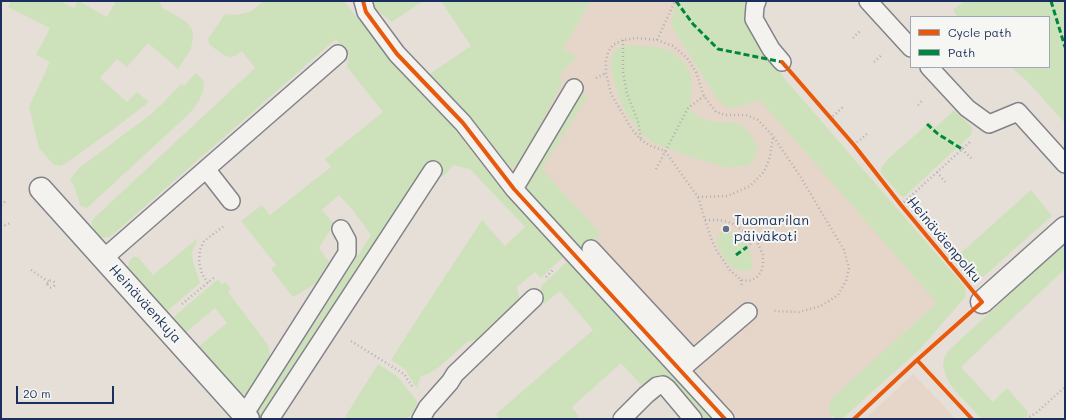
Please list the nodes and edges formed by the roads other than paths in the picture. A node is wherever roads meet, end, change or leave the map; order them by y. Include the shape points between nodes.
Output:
1 (363, 1) edge
2 (757, 1) edge
3 (868, 1) edge
4 (910, 47) edge
5 (338, 54) dead end
6 (782, 62) dead end
7 (930, 68) edge
8 (574, 88) dead end
9 (1065, 164) edge
10 (206, 170) junction
11 (433, 170) dead end
12 (41, 189) dead end
13 (514, 189) junction
14 (231, 201) road end
15 (1065, 228) edge
16 (341, 229) dead end
17 (591, 249) dead end
18 (104, 258) junction
19 (534, 298) road end
20 (982, 302) dead end
21 (748, 312) road end
22 (686, 364) junction
23 (424, 413) edge
24 (246, 417) edge
25 (270, 419) edge
26 (622, 419) edge
27 (693, 419) edge
28 (725, 419) edge

1 - 13 lane via 366,12 397,54 463,122
2 - 6 lane via 754,18 770,49
3 - 4 lane
5 - 10 lane
7 - 9 lane via 967,108 989,124 1018,112
8 - 13 lane
10 - 14 lane
10 - 18 lane
11 - 25 lane
12 - 18 street, Heinäväenkuja
13 - 22 lane via 572,253
15 - 20 street
16 - 24 lane via 347,240 348,253
17 - 22 lane
18 - 24 street, Heinäväenkuja
19 - 23 lane via 455,374
21 - 22 lane
22 - 28 lane
26 - 27 lane via 646,395 657,386 663,385

